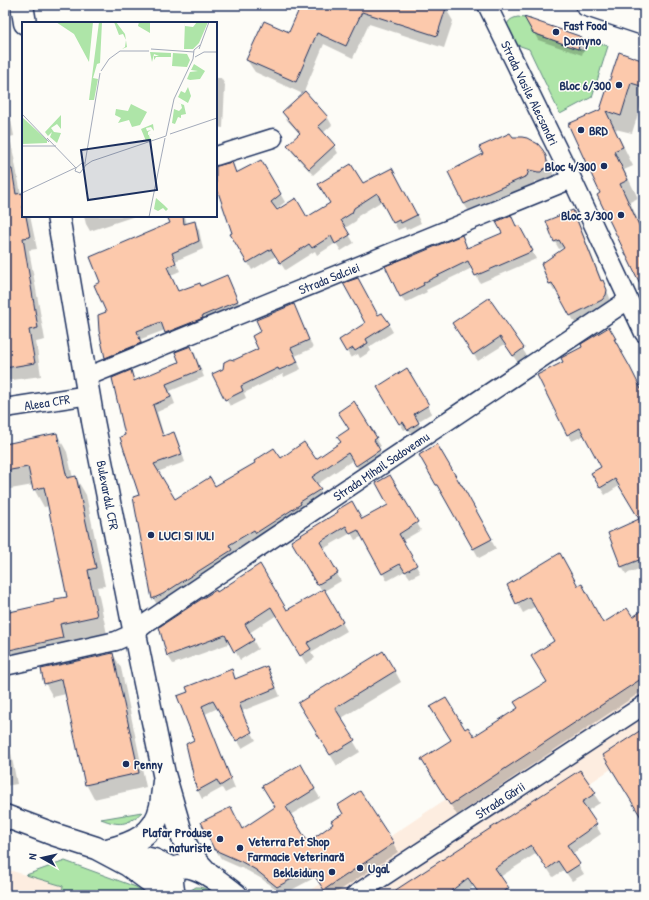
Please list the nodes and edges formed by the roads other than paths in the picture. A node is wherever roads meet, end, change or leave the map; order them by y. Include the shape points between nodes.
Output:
1 (22, 5) edge
2 (487, 5) edge
3 (587, 5) edge
4 (25, 22) edge
5 (644, 24) edge
6 (273, 138) dead end
7 (217, 156) edge
8 (572, 179) junction
9 (58, 217) edge
10 (628, 300) junction
11 (644, 333) edge
12 (87, 386) junction
13 (5, 408) edge
14 (134, 633) junction
15 (5, 666) edge
16 (644, 705) edge
17 (164, 774) junction
18 (5, 816) edge
19 (101, 849) junction
20 (176, 868) junction
21 (210, 876) junction
22 (169, 895) edge
23 (174, 895) edge
24 (236, 895) edge
25 (355, 895) edge

1 - 4 main road
2 - 8 street, Strada Vasile Alecsandri
3 - 5 main road
6 - 7 street
8 - 10 street, Strada Vasile Alecsandri
8 - 12 street, Strada Salciei
9 - 12 main road, Bulevardul CFR
10 - 11 street, Strada Vasile Alecsandri
10 - 14 street, Strada Mihail Sadoveanu
12 - 13 street, Aleea CFR
12 - 14 main road, Bulevardul CFR
14 - 15 street, Strada Mihail Sadoveanu via 116,641
14 - 17 main road, Bulevardul CFR
16 - 25 street, Strada Gării
17 - 19 main road via 161,806 157,820 149,831 130,843
17 - 20 main road, Bulevardul CFR via 170,838
17 - 21 main road, Bulevardul CFR via 182,836 196,862
18 - 19 main road
19 - 20 main road via 145,857
19 - 22 main road
20 - 21 main road via 189,867
20 - 23 main road via 172,880
21 - 24 main road

